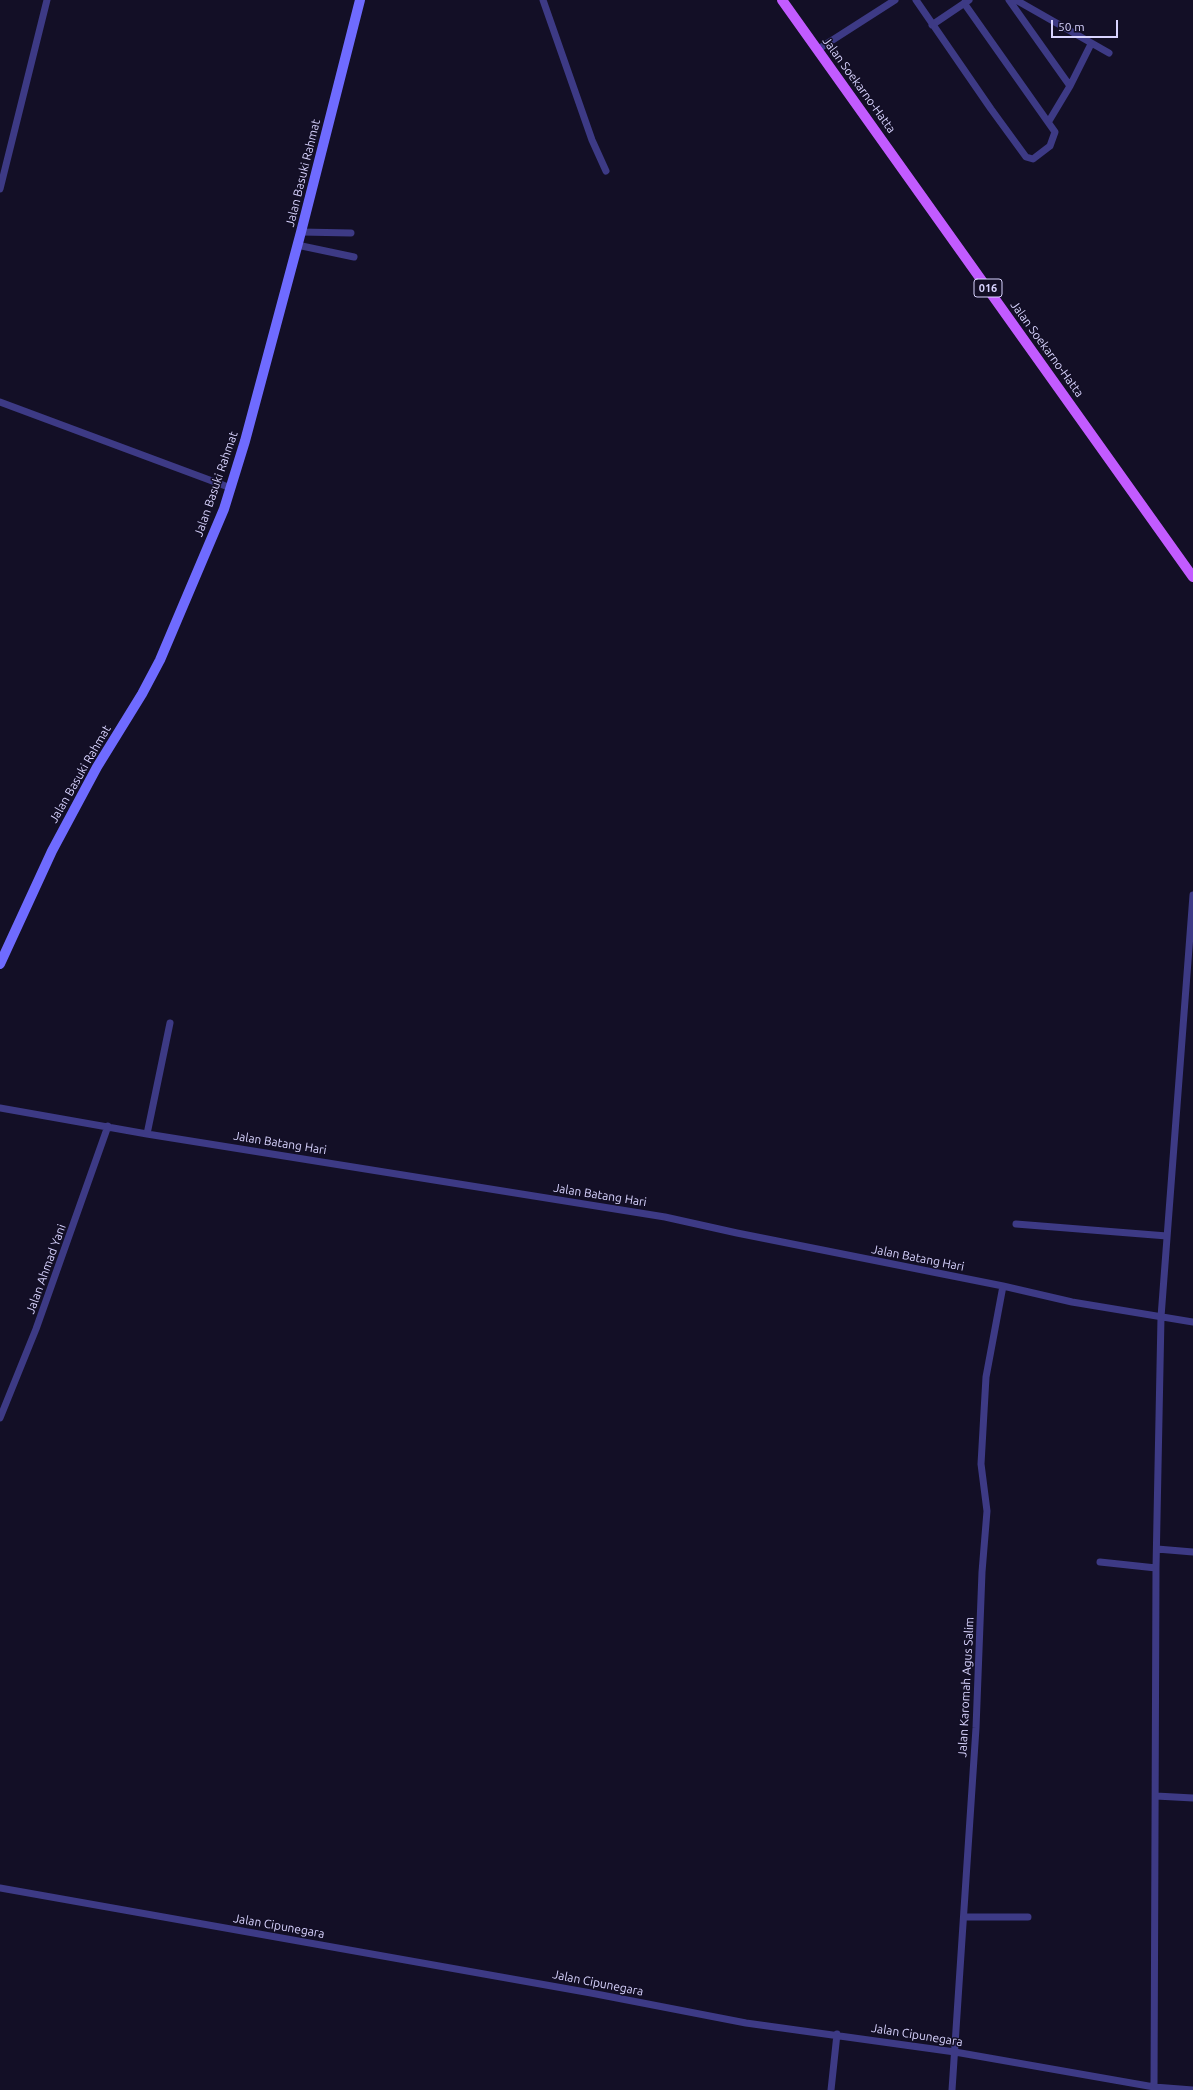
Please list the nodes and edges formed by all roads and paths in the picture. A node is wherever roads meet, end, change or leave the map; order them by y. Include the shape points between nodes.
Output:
1 (47, 0) edge
2 (360, 0) edge
3 (543, 0) edge
4 (782, 0) edge
5 (895, 0) edge
6 (916, 0) edge
7 (1009, 0) edge
8 (1016, 0) edge
9 (967, 2) edge
10 (932, 25) junction
11 (1092, 44) junction
12 (817, 50) junction
13 (1109, 53) dead end
14 (1070, 86) junction
15 (1049, 121) junction
16 (606, 171) dead end
17 (0, 189) edge
18 (301, 232) junction
19 (351, 233) dead end
20 (297, 245) junction
21 (354, 257) dead end
22 (0, 402) edge
23 (231, 488) junction
24 (1193, 577) edge
25 (1193, 895) edge
26 (0, 964) edge
27 (170, 1023) dead end
28 (0, 1108) edge
29 (108, 1126) junction
30 (147, 1134) junction
31 (1016, 1224) dead end
32 (1167, 1236) junction
33 (1003, 1286) junction
34 (1161, 1317) junction
35 (1193, 1322) edge
36 (0, 1418) edge
37 (1157, 1548) junction
38 (1193, 1552) edge
39 (1100, 1562) dead end
40 (1156, 1568) junction
41 (1156, 1796) junction
42 (1193, 1798) edge
43 (0, 1888) edge
44 (1028, 1917) dead end
45 (964, 1918) junction
46 (837, 2034) junction
47 (955, 2052) junction
48 (1154, 2089) edge
49 (831, 2090) edge
50 (952, 2090) edge
51 (1193, 2090) edge

1 - 17 street
2 - 18 main road, Jalan Basuki Rahmat
3 - 16 street via 592,140
4 - 12 main road, Jalan Soekarno-Hatta / 016
5 - 12 street
6 - 10 street
7 - 14 street
8 - 11 street
9 - 10 street
9 - 15 street
10 - 15 street via 1026,157 1033,158 1052,143 1055,132
11 - 13 street
11 - 14 street
12 - 24 main road, Jalan Soekarno-Hatta / 016
14 - 15 street
18 - 19 street
18 - 20 main road, Jalan Basuki Rahmat
20 - 21 street
20 - 23 main road, Jalan Basuki Rahmat
22 - 23 street
23 - 26 main road, Jalan Basuki Rahmat via 160,660 70,816
25 - 32 street
27 - 30 street
28 - 29 street, Jalan Batang Hari
29 - 30 street, Jalan Batang Hari
29 - 36 street, Jalan Ahmad Yani via 36,1329
30 - 33 street, Jalan Batang Hari via 665,1217
31 - 32 street
32 - 34 street
33 - 34 street, Jalan Batang Hari via 1072,1302
33 - 45 street, Jalan Karomah Agus Salim via 986,1377 980,1464 987,1511
34 - 35 street, Jalan Batang Hari
34 - 37 street
37 - 38 street
37 - 40 street
39 - 40 street
40 - 41 street
41 - 42 street
41 - 48 street
43 - 46 street, Jalan Cipunegara via 746,2023
44 - 45 street
45 - 47 street, Jalan Karomah Agus Salim
46 - 47 street, Jalan Cipunegara
46 - 49 street
47 - 48 street, Jalan Cipunegara
47 - 50 street, Jalan Karomah Agus Salim
48 - 51 street, Jalan Cipunegara

